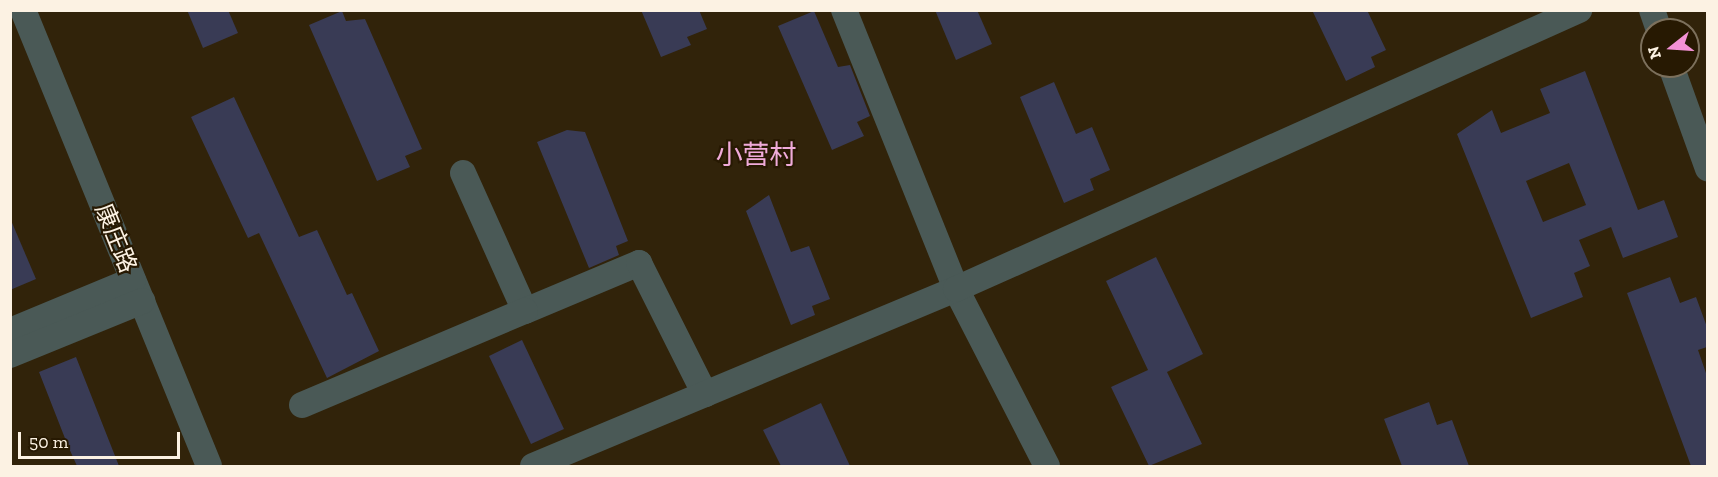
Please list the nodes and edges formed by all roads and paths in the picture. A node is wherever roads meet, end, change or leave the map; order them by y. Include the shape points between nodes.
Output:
1 (23, 10) edge
2 (844, 10) edge
3 (1579, 10) edge
4 (1675, 78) edge
5 (1707, 169) edge
6 (463, 173) dead end
7 (956, 289) junction
8 (138, 290) junction
9 (525, 311) junction
10 (10, 331) edge
11 (10, 355) edge
12 (705, 394) junction
13 (302, 405) dead end
14 (209, 466) edge
15 (533, 466) edge
16 (1047, 466) edge

1 - 8 street, 康庄路
2 - 7 street
3 - 7 street
4 - 5 street
6 - 9 street
7 - 12 street
7 - 16 street
8 - 10 street
8 - 11 street
8 - 14 street, 康庄路
9 - 12 street via 639,263
9 - 13 street
12 - 15 street

